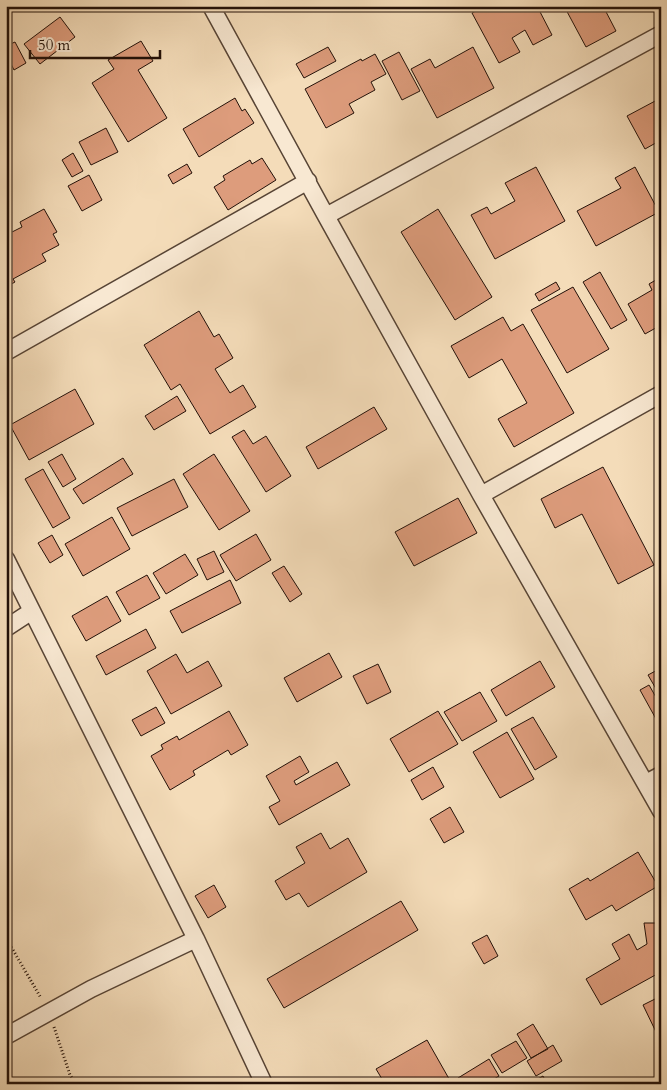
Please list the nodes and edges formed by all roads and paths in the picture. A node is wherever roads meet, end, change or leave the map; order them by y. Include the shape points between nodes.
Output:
1 (211, 6) edge
2 (661, 34) edge
3 (308, 181) junction
4 (326, 216) junction
5 (6, 352) edge
6 (661, 394) edge
7 (481, 495) junction
8 (6, 559) edge
9 (32, 611) junction
10 (6, 628) edge
11 (661, 775) edge
12 (646, 784) junction
13 (661, 811) edge
14 (196, 939) junction
15 (6, 1036) edge
16 (264, 1084) edge

1 - 3 street
2 - 4 street
3 - 4 street
3 - 5 street
4 - 7 street
6 - 7 street
7 - 12 street
8 - 9 street
9 - 10 street
9 - 14 street
11 - 12 street
12 - 13 street
14 - 15 street via 91,989
14 - 16 street

